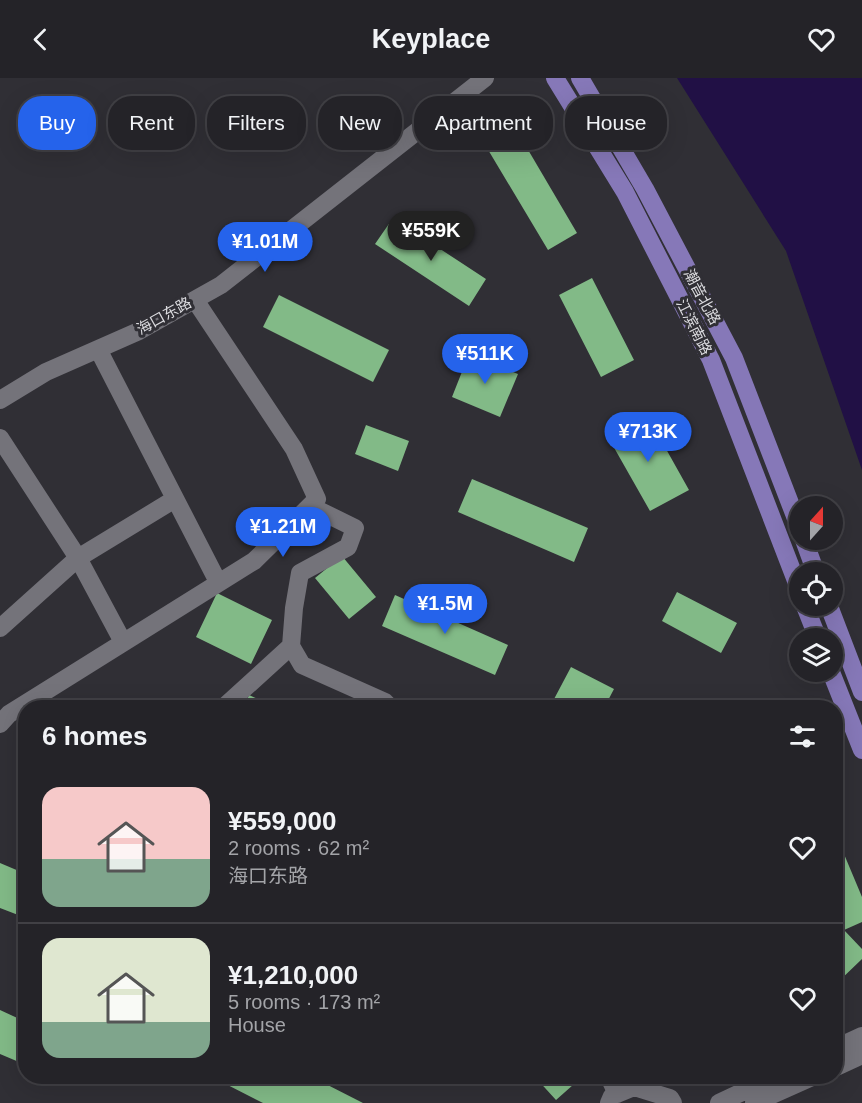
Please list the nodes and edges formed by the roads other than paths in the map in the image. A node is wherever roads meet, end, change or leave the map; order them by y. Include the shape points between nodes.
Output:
1 (485, 78) edge
2 (555, 78) edge
3 (580, 78) edge
4 (195, 300) junction
5 (98, 349) junction
6 (0, 400) edge
7 (0, 438) edge
8 (175, 499) junction
9 (789, 500) edge
10 (310, 506) junction
11 (78, 558) junction
12 (789, 562) edge
13 (218, 582) junction
14 (833, 616) edge
15 (0, 628) edge
16 (123, 642) junction
17 (291, 646) junction
18 (835, 682) edge
19 (862, 692) edge
20 (31, 700) edge
21 (232, 700) edge
22 (381, 700) edge
23 (842, 700) edge
24 (843, 702) edge
25 (18, 708) edge
26 (0, 724) edge
27 (862, 750) edge
28 (862, 1036) edge
29 (843, 1045) edge
30 (862, 1055) edge
31 (843, 1064) edge
32 (759, 1084) edge
33 (796, 1084) edge
34 (622, 1090) edge
35 (673, 1103) edge
36 (719, 1103) edge
37 (754, 1103) edge

1 - 4 street, 海口东路 via 220,285
2 - 12 main road, 江滨南路 via 625,192 711,360
3 - 9 main road, 潮音北路 via 645,189 734,358
4 - 5 street, 海口东路
4 - 10 street via 294,449 317,499
5 - 6 street, 海口东路 via 46,372
5 - 8 street
7 - 11 street
8 - 11 street
8 - 13 street
10 - 13 street via 254,561
10 - 17 street via 355,528 348,547 300,573
11 - 15 street
11 - 16 street
13 - 16 street
14 - 19 main road
16 - 20 street
17 - 21 street
17 - 22 street via 302,664
18 - 23 main road
24 - 27 main road
25 - 26 street
28 - 29 street
30 - 31 street
32 - 36 street
33 - 37 street
34 - 35 street via 670,1098

